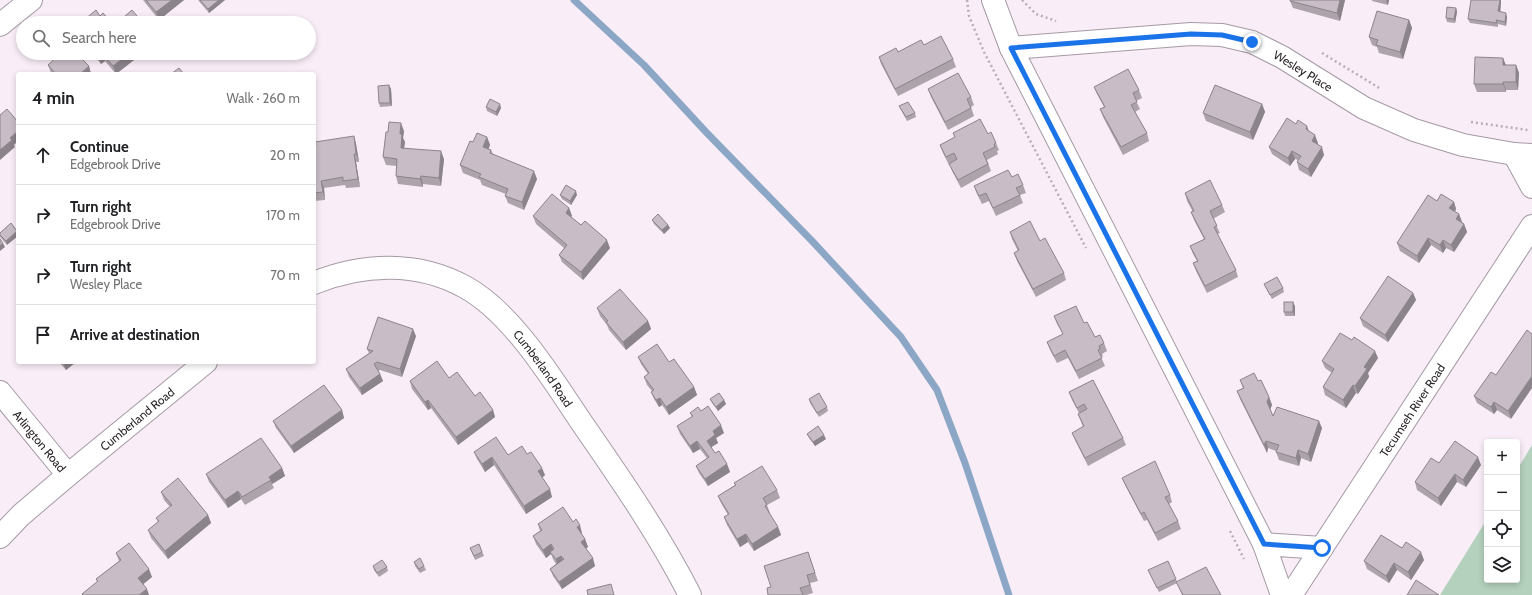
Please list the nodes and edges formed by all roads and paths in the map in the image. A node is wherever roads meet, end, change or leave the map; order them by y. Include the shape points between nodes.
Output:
1 (31, 0) edge
2 (993, 0) edge
3 (0, 25) edge
4 (1011, 48) junction
5 (1523, 154) edge
6 (1532, 187) edge
7 (1532, 226) edge
8 (316, 281) edge
9 (204, 364) edge
10 (0, 392) edge
11 (68, 475) junction
12 (0, 537) edge
13 (1264, 544) junction
14 (1322, 548) junction
15 (690, 595) edge
16 (1282, 595) edge
17 (1291, 595) edge

1 - 3 street
2 - 4 street
4 - 5 street, Wesley Place via 1191,34 1222,35 1252,42 1282,57 1364,108 1414,130 1463,145
4 - 13 street
5 - 6 street, Wesley Place
7 - 14 street, Tecumseh River Road
8 - 15 street, Cumberland Road via 369,268 406,268 439,276 466,288 490,305 516,332 553,381 644,514
9 - 11 street, Cumberland Road
10 - 11 street, Arlington Road
11 - 12 street, Arlington Road via 21,515
13 - 14 street
13 - 16 street
14 - 17 street, Tecumseh River Road

